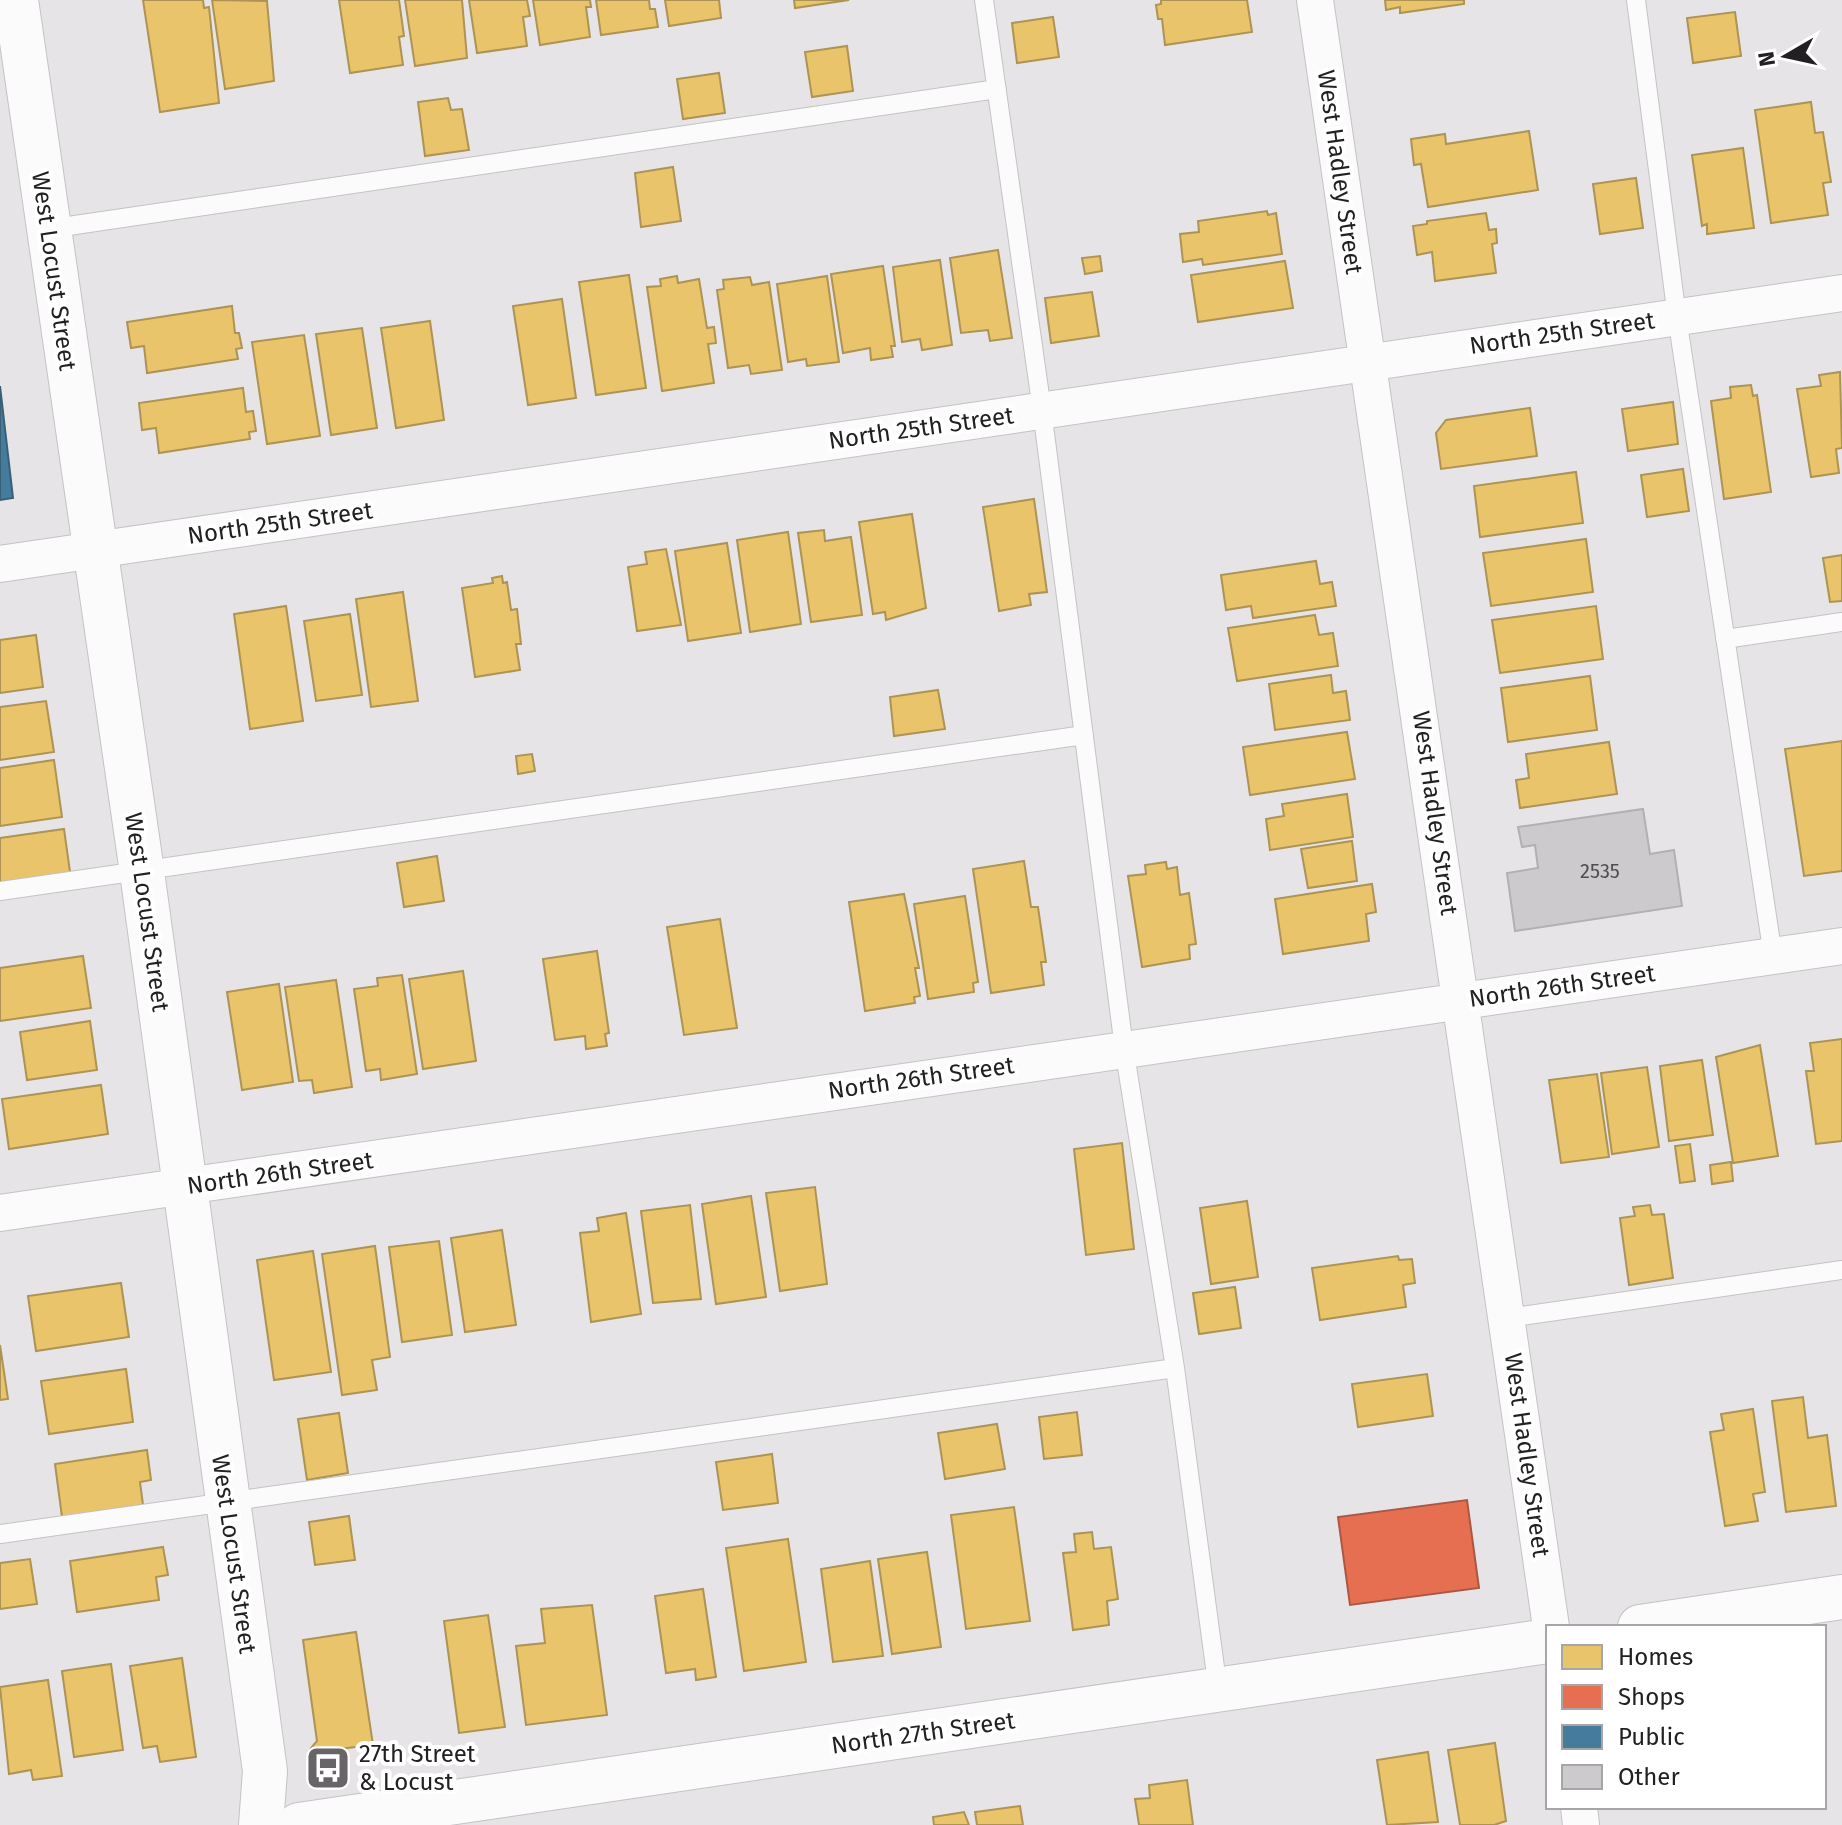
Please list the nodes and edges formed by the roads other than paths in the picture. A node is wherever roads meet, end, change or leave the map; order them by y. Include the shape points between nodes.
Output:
1 (16, 0) edge
2 (984, 0) edge
3 (1315, 0) edge
4 (1636, 0) edge
5 (997, 89) junction
6 (48, 229) junction
7 (1842, 293) edge
8 (1677, 317) junction
9 (1368, 362) junction
10 (1042, 410) junction
11 (96, 550) junction
12 (0, 564) edge
13 (1842, 622) edge
14 (1725, 639) junction
15 (1084, 735) junction
16 (142, 872) junction
17 (0, 891) edge
18 (1842, 946) edge
19 (1773, 956) junction
20 (1462, 1000) junction
21 (1124, 1048) junction
22 (183, 1187) junction
23 (0, 1213) edge
24 (1842, 1270) edge
25 (1507, 1318) junction
26 (1175, 1368) junction
27 (226, 1501) junction
28 (0, 1534) edge
29 (1842, 1597) edge
30 (1551, 1625) edge
31 (1653, 1625) edge
32 (1546, 1641) edge
33 (1218, 1690) junction
34 (261, 1825) edge
35 (299, 1825) edge

1 - 6 street, West Locust Street
2 - 5 lane
3 - 9 street, West Hadley Street
4 - 8 lane
5 - 6 lane
5 - 10 lane
6 - 11 street, West Locust Street
7 - 8 street, North 25th Street
8 - 9 street, North 25th Street
8 - 14 lane
9 - 10 street, North 25th Street
9 - 20 street, West Hadley Street
10 - 11 street, North 25th Street
10 - 15 lane
11 - 12 street, North 25th Street
11 - 16 street, West Locust Street
13 - 14 lane
14 - 19 lane
15 - 16 lane
15 - 21 lane
16 - 17 lane
16 - 22 street, West Locust Street
18 - 19 street, North 26th Street
19 - 20 street, North 26th Street
20 - 21 street, North 26th Street
20 - 25 street, West Hadley Street
21 - 22 street, North 26th Street
21 - 26 lane
22 - 23 street, North 26th Street
22 - 27 street, West Locust Street
24 - 25 lane
25 - 30 street, West Hadley Street
26 - 27 lane
26 - 33 lane
27 - 28 lane
27 - 34 street, West Locust Street via 265,1771
29 - 31 street
32 - 33 street, North 27th Street
33 - 35 street, North 27th Street

